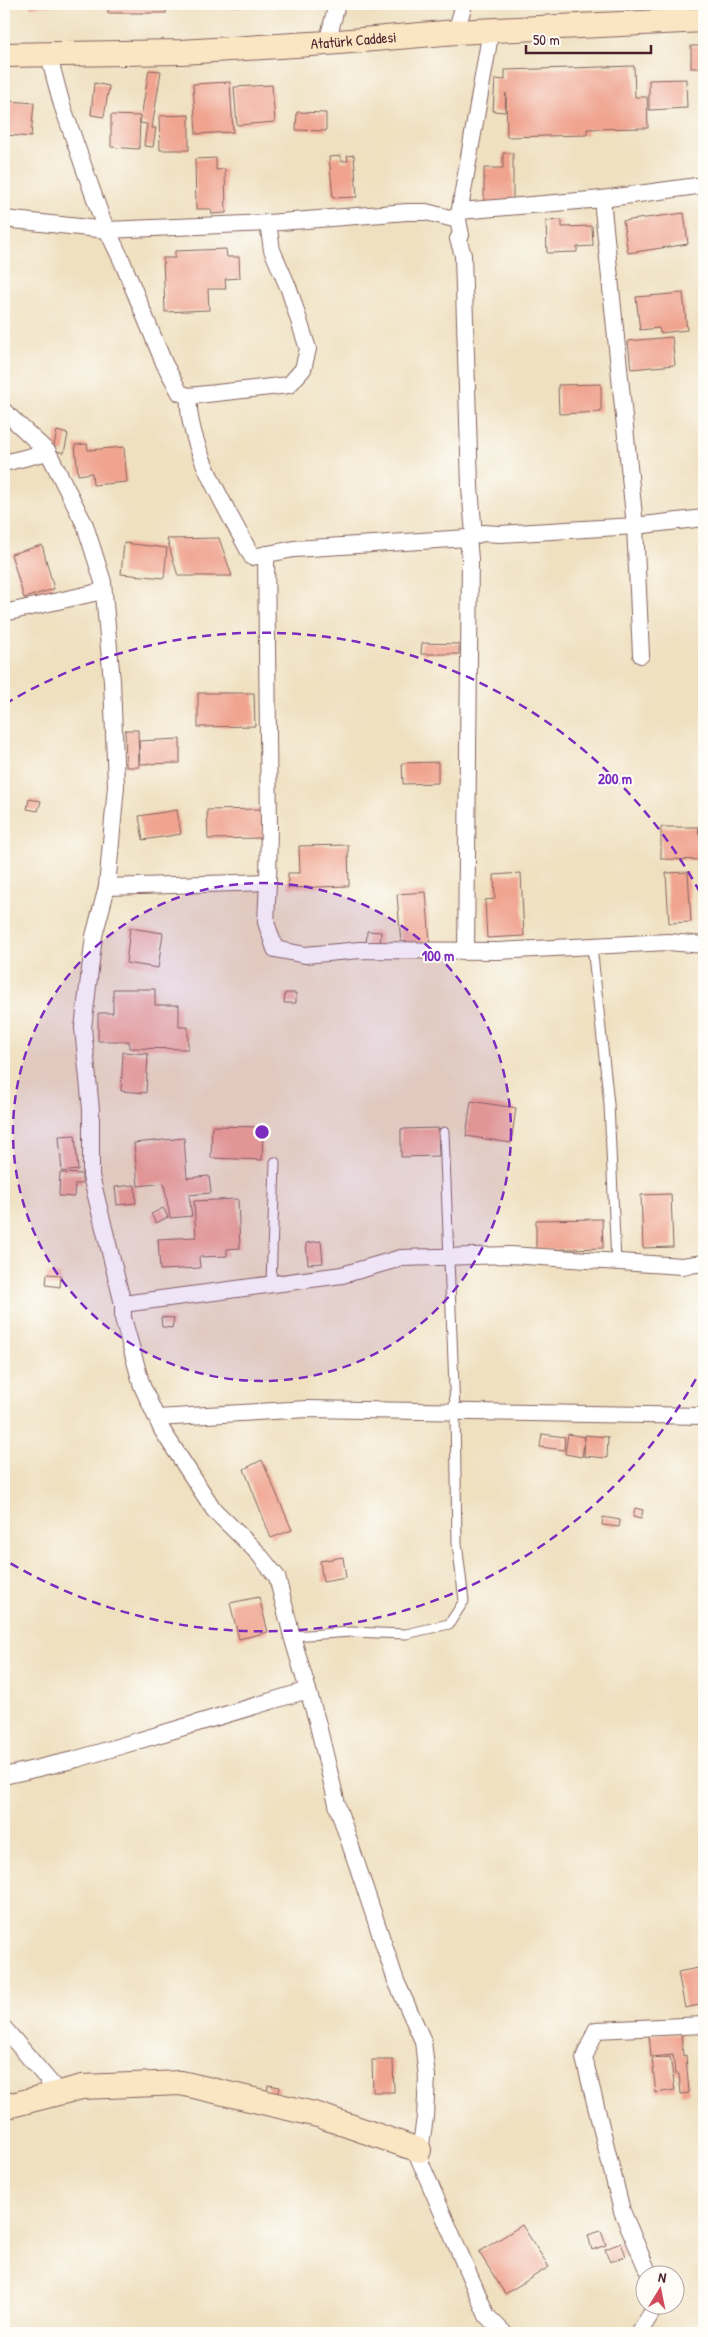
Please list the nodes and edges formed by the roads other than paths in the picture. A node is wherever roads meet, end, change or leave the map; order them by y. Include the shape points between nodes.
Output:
1 (337, 4) edge
2 (464, 4) edge
3 (704, 20) edge
4 (491, 30) junction
5 (456, 32) junction
6 (327, 43) junction
7 (48, 53) junction
8 (4, 54) edge
9 (704, 185) edge
10 (602, 199) junction
11 (459, 215) junction
12 (4, 219) edge
13 (268, 223) junction
14 (107, 230) junction
15 (189, 396) junction
16 (4, 411) edge
17 (48, 452) junction
18 (4, 463) edge
19 (704, 518) edge
20 (635, 526) junction
21 (471, 536) junction
22 (266, 554) junction
23 (104, 591) junction
24 (4, 613) edge
25 (641, 655) dead end
26 (268, 882) junction
27 (107, 887) junction
28 (704, 945) edge
29 (592, 946) junction
30 (466, 952) junction
31 (444, 1132) dead end
32 (275, 1162) dead end
33 (450, 1256) junction
34 (616, 1263) junction
35 (704, 1263) edge
36 (271, 1285) junction
37 (123, 1304) junction
38 (455, 1412) junction
39 (704, 1416) edge
40 (157, 1418) junction
41 (292, 1636) junction
42 (308, 1690) junction
43 (4, 1776) edge
44 (704, 2024) edge
45 (4, 2028) edge
46 (60, 2094) junction
47 (4, 2107) edge
48 (420, 2150) junction
49 (645, 2264) edge
50 (651, 2314) edge
51 (504, 2333) edge
52 (639, 2333) edge

1 - 6 street
2 - 5 street
3 - 4 main road, Atatürk Caddesi
4 - 5 main road, Atatürk Caddesi
4 - 11 street
5 - 6 main road, Atatürk Caddesi
6 - 7 main road, Atatürk Caddesi via 181,52
7 - 8 main road, Atatürk Caddesi
7 - 14 street via 62,104
9 - 10 street
10 - 11 street
10 - 20 street
11 - 13 street via 407,212
11 - 21 street via 461,235 458,239 463,255
12 - 14 street
13 - 14 street
13 - 15 street via 272,250 308,349 303,369 289,385
14 - 15 street via 176,389
15 - 22 street via 188,411 193,431 213,482 252,557
16 - 17 street
17 - 18 street
17 - 23 street via 85,525
19 - 20 street
20 - 21 street
20 - 25 street
21 - 22 street via 294,549
21 - 30 street
22 - 26 street
23 - 24 street
23 - 27 street via 116,786
26 - 27 street
26 - 30 street via 266,922 275,949 305,955 360,950
27 - 37 street via 94,936 83,1028 91,1110 91,1176
28 - 29 street via 668,942
29 - 30 street
29 - 34 lane via 609,1104
31 - 33 lane
32 - 36 lane
33 - 34 street via 510,1255
33 - 36 street via 401,1258 342,1275
33 - 38 lane
34 - 35 street via 682,1266
36 - 37 street
37 - 40 street via 130,1346 142,1386
38 - 39 street
38 - 40 street via 307,1409
38 - 41 lane via 457,1543 464,1601 450,1624 406,1634 351,1632
40 - 41 street via 180,1461 214,1510 257,1552 277,1577
41 - 42 street
42 - 43 street via 77,1758
42 - 48 street via 338,1808 365,1894 396,1981 423,2041 427,2077
44 - 49 street via 596,2030 584,2058 622,2211
45 - 46 street
46 - 47 main road
46 - 48 main road via 82,2087 181,2083 318,2115
48 - 51 street via 419,2159 470,2281 487,2316
50 - 52 street

